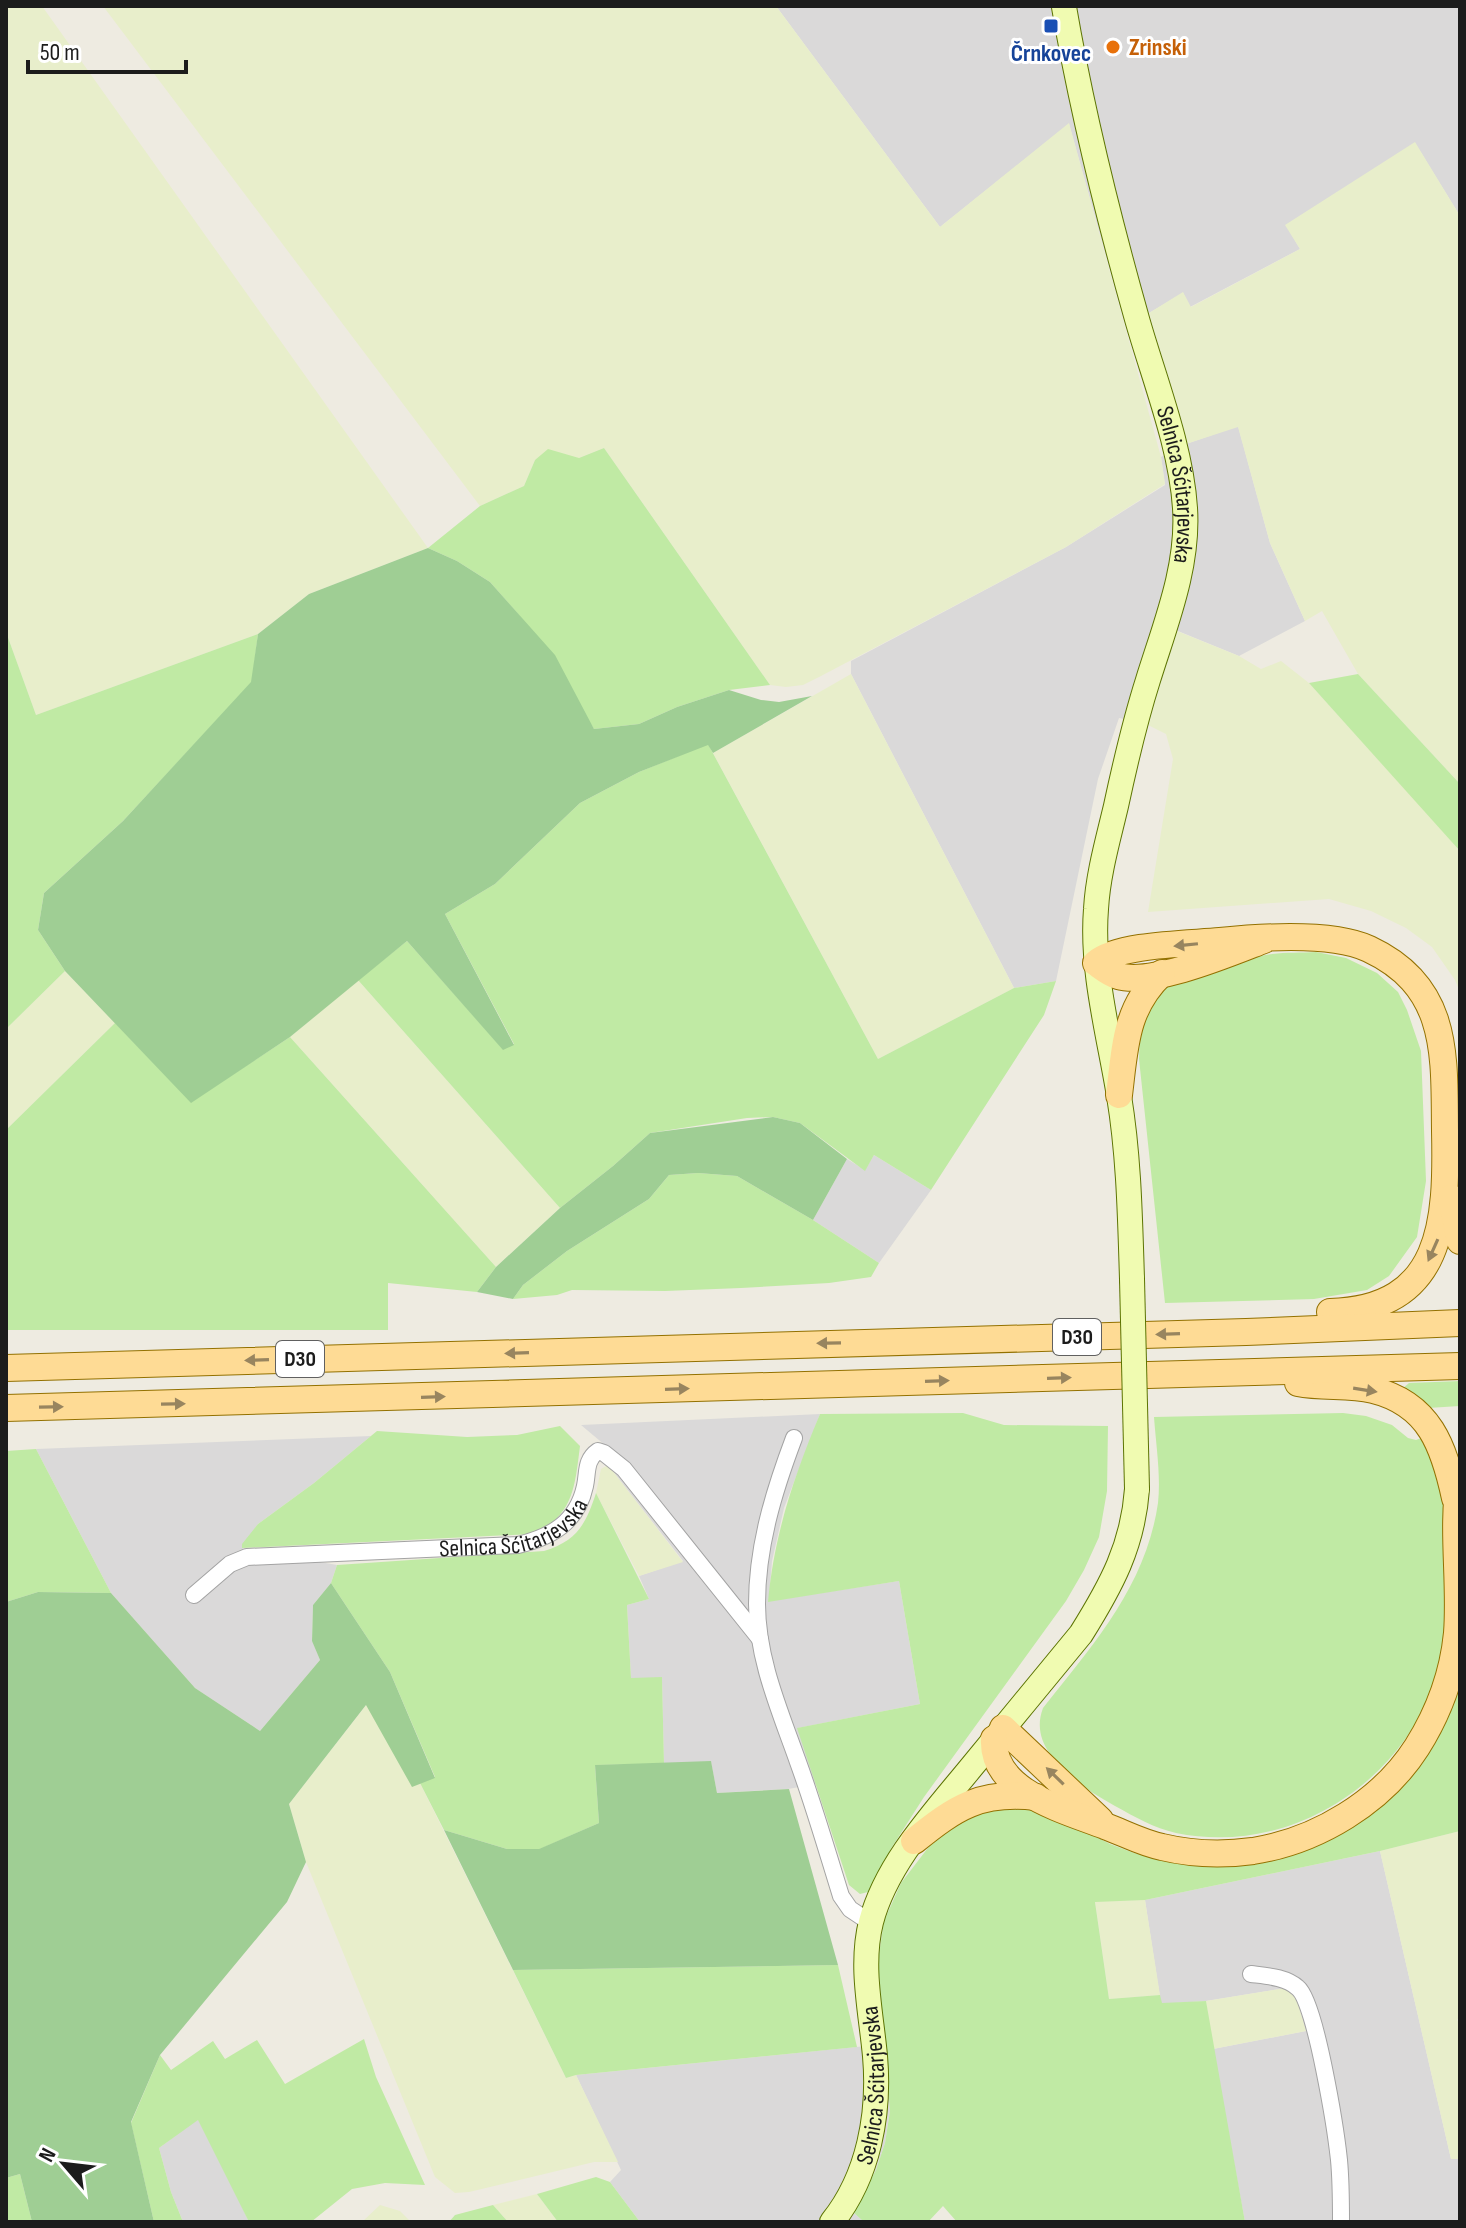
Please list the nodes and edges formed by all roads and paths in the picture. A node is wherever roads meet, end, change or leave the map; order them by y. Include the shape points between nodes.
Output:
1 (1065, 6) edge
2 (1264, 940) junction
3 (1096, 963) junction
4 (1162, 973) junction
5 (1119, 1095) junction
6 (1446, 1174) junction
7 (1460, 1241) edge
8 (1460, 1323) edge
9 (1246, 1332) junction
10 (1460, 1366) edge
11 (6, 1368) edge
12 (1262, 1371) junction
13 (6, 1408) edge
14 (794, 1438) dead end
15 (1458, 1489) edge
16 (194, 1595) dead end
17 (760, 1639) junction
18 (999, 1734) junction
19 (1036, 1797) junction
20 (1105, 1826) junction
21 (914, 1841) junction
22 (871, 1923) junction
23 (1251, 1974) dead end
24 (837, 2220) edge
25 (1341, 2222) edge

1 - 3 street, Selnica Šćitarjevska via 1106,208 1177,461 1185,508 1175,592 1100,873
2 -> 3 main road via 1118,952
2 - 4 main road
2 - 6 main road via 1354,942 1382,956 1415,983 1439,1027 1444,1050
3 - 4 main road via 1126,978
3 - 5 street, Selnica Šćitarjevska
4 - 5 main road via 1136,1005
5 - 18 street, Selnica Šćitarjevska, bridge via 1129,1173 1132,1279 1137,1489 1130,1539 1081,1634
6 - 7 main road
6 -> 9 main road via 1443,1216 1430,1259 1400,1292 1372,1306 1282,1318
8 - 9 main road, D30
9 -> 11 main road, D30
10 - 12 main road, D30
13 -> 12 main road, D30
12 -> 15 main road via 1315,1387 1373,1390 1409,1407 1434,1431
14 - 17 street, Selnica Šćitarjevska via 774,1489 761,1551
15 - 20 main road via 1457,1630 1449,1674 1420,1742 1378,1791 1314,1833 1251,1851 1205,1853 1161,1847
16 - 17 street, Selnica Šćitarjevska via 230,1564 247,1557 518,1545 546,1538 576,1507 589,1461 598,1451 624,1469
17 - 22 street, Selnica Šćitarjevska via 775,1701 841,1896
18 - 19 main road via 993,1752 1005,1773
20 -> 18 main road
18 - 21 street, Selnica Šćitarjevska
19 - 20 main road
19 - 21 main road via 984,1798 950,1814
21 - 22 street, Selnica Šćitarjevska via 892,1874
22 - 24 street, Selnica Šćitarjevska via 867,1978 876,2118 854,2190
23 - 25 street via 1297,1986 1309,2008 1339,2161

